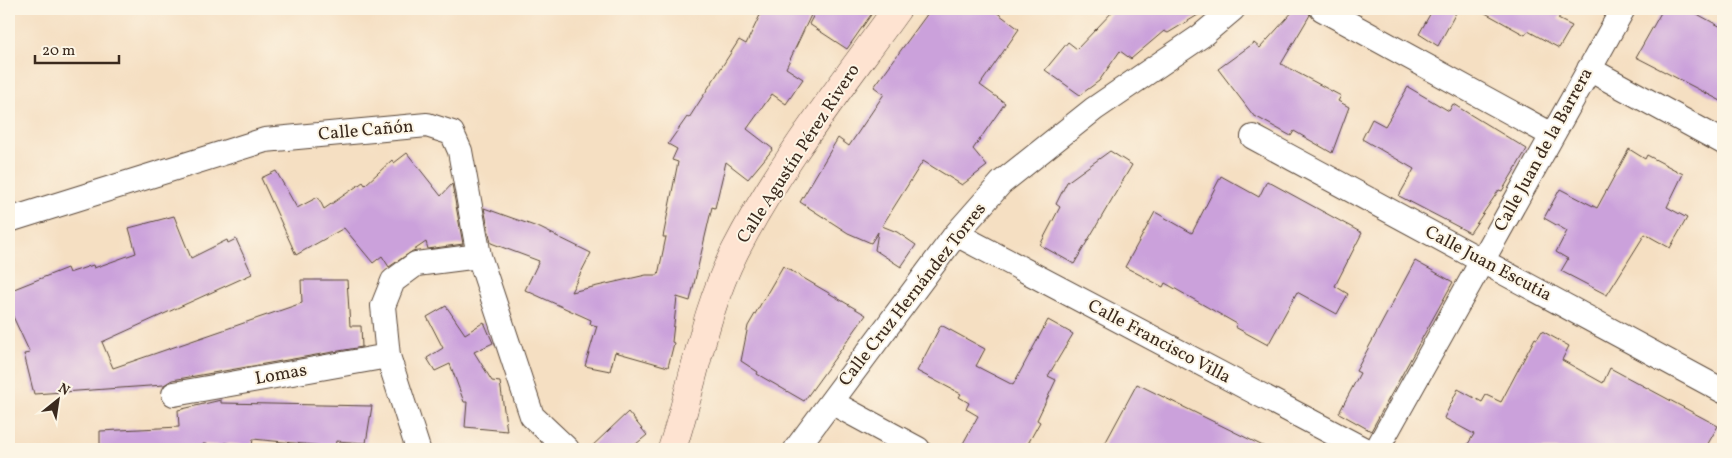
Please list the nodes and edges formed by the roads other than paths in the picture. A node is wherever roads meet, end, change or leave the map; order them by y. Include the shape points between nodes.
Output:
1 (897, 9) edge
2 (1233, 9) edge
3 (1322, 9) edge
4 (1623, 9) edge
5 (1589, 69) junction
6 (1552, 135) junction
7 (1252, 137) dead end
8 (1723, 142) edge
9 (9, 220) edge
10 (956, 234) junction
11 (479, 256) junction
12 (1482, 260) junction
13 (388, 356) junction
14 (1723, 390) edge
15 (174, 394) dead end
16 (831, 402) junction
17 (418, 449) edge
18 (567, 449) edge
19 (672, 449) edge
20 (796, 449) edge
21 (918, 449) edge
22 (1363, 449) edge
23 (1377, 449) edge

1 - 19 main road, Calle Agustín Pérez Rivero via 805,138 735,252 709,314
2 - 10 street, Calle Cruz Hernández Torres via 1202,36 1094,109 1001,183
3 - 6 street
4 - 5 street, Calle Juan de la Barrera
5 - 6 street, Calle Juan de la Barrera
5 - 8 street
6 - 12 street, Calle Juan de la Barrera
7 - 12 street, Calle Juan Escutia
9 - 11 street, Calle Cañón via 265,140 427,125 452,133 460,151
10 - 16 street, Calle Cruz Hernández Torres
10 - 22 street, Calle Francisco Villa
11 - 13 street via 416,264 393,281 383,306
11 - 18 street, Calle Cañón via 532,416
12 - 14 street, Calle Juan Escutia
12 - 23 street, Calle Juan de la Barrera
13 - 15 street, Lomas
13 - 17 street
16 - 20 street, Calle Cruz Hernández Torres
16 - 21 street

